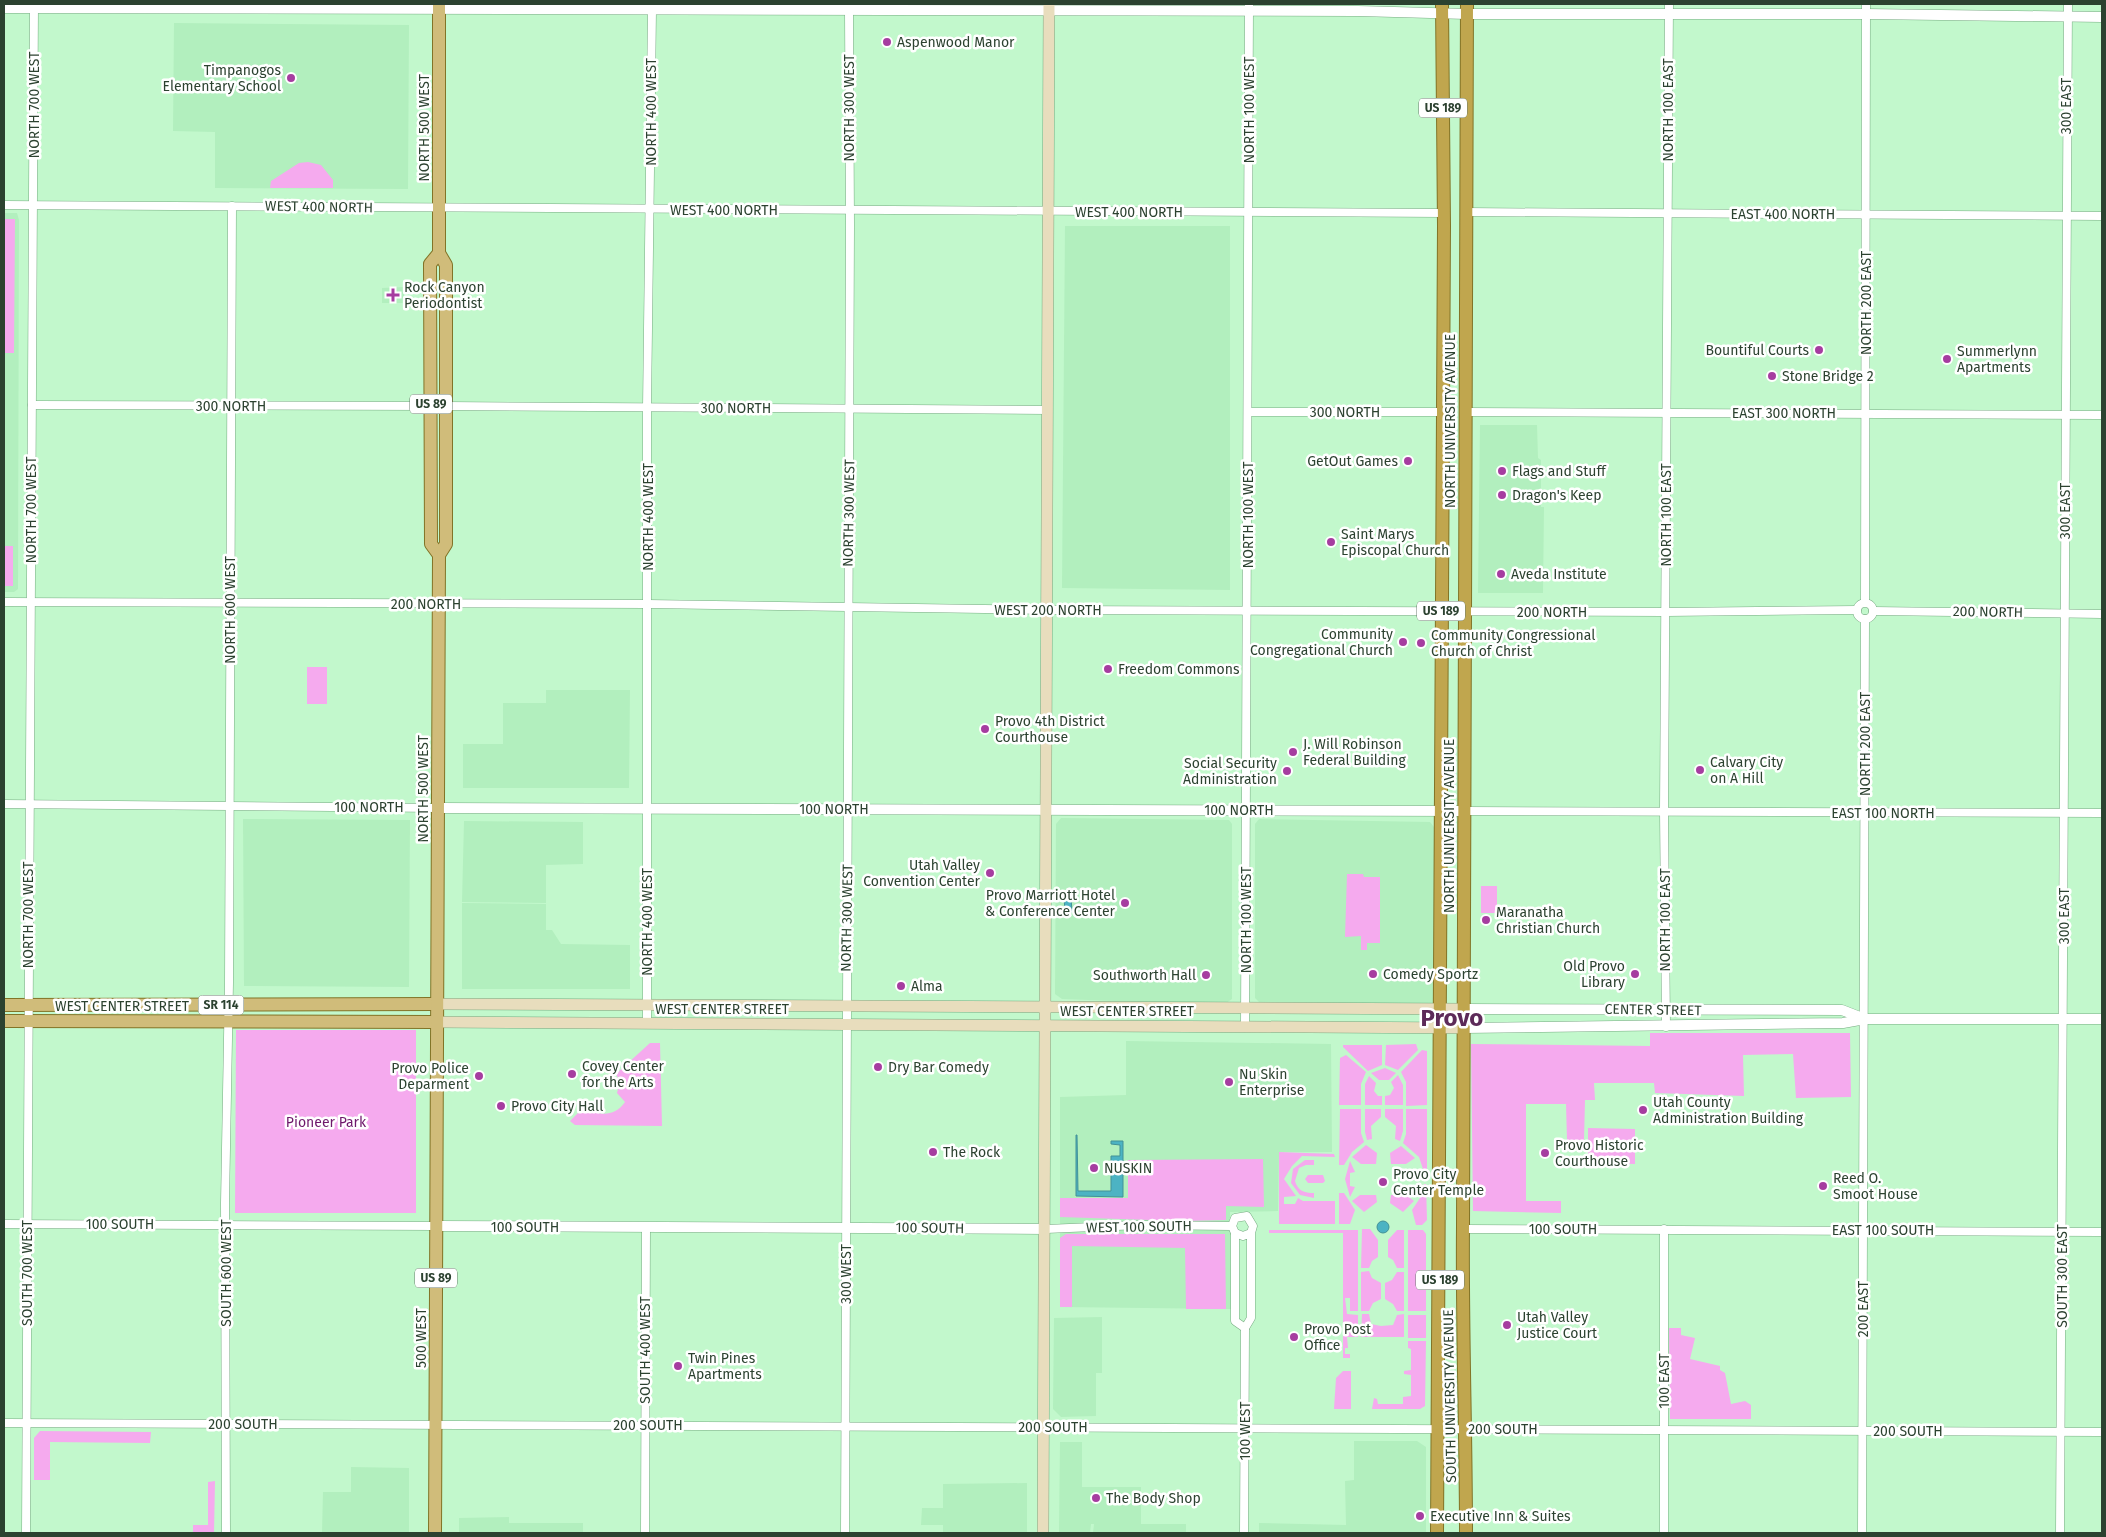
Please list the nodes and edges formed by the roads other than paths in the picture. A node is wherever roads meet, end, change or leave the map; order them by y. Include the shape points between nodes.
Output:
1 (1669, 4) edge
2 (2068, 4) edge
3 (34, 5) edge
4 (231, 7) edge
5 (439, 7) edge
6 (1049, 7) edge
7 (4, 8) edge
8 (1249, 8) edge
9 (1442, 9) edge
10 (1467, 9) edge
11 (1866, 9) edge
12 (652, 10) junction
13 (849, 10) junction
14 (1669, 15) junction
15 (2068, 16) junction
16 (2102, 17) edge
17 (4, 205) edge
18 (33, 205) junction
19 (232, 206) junction
20 (439, 209) junction
21 (651, 209) junction
22 (850, 210) junction
23 (1050, 212) junction
24 (1248, 212) junction
25 (1465, 212) junction
26 (1444, 213) junction
27 (1668, 214) junction
28 (1867, 214) junction
29 (2066, 216) junction
30 (2102, 216) edge
31 (439, 253) junction
32 (32, 406) junction
33 (231, 406) junction
34 (431, 406) junction
35 (446, 406) junction
36 (849, 407) junction
37 (647, 408) junction
38 (1048, 410) junction
39 (1248, 412) junction
40 (1442, 412) junction
41 (1466, 412) junction
42 (1667, 412) junction
43 (1865, 414) junction
44 (2066, 414) junction
45 (2102, 414) edge
46 (438, 555) junction
47 (4, 602) edge
48 (30, 602) junction
49 (1865, 602) junction
50 (230, 603) junction
51 (439, 604) junction
52 (648, 604) junction
53 (847, 606) junction
54 (1047, 610) junction
55 (1441, 610) junction
56 (1857, 610) junction
57 (1248, 611) junction
58 (1465, 611) junction
59 (1873, 611) junction
60 (1666, 612) junction
61 (2065, 613) junction
62 (2102, 614) edge
63 (1865, 619) junction
64 (4, 804) edge
65 (28, 804) junction
66 (229, 806) junction
67 (438, 808) junction
68 (646, 808) junction
69 (848, 809) junction
70 (1046, 809) junction
71 (1246, 810) junction
72 (1440, 811) junction
73 (1464, 811) junction
74 (1664, 811) junction
75 (1865, 813) junction
76 (2065, 813) junction
77 (2102, 813) edge
78 (437, 1004) junction
79 (4, 1005) edge
80 (647, 1005) junction
81 (1045, 1007) junction
82 (1245, 1008) junction
83 (1666, 1010) junction
84 (28, 1013) junction
85 (228, 1013) junction
86 (846, 1016) junction
87 (1440, 1018) junction
88 (1464, 1018) junction
89 (1865, 1019) junction
90 (2063, 1019) junction
91 (2102, 1019) edge
92 (4, 1021) edge
93 (437, 1022) junction
94 (647, 1024) junction
95 (1044, 1026) junction
96 (1245, 1026) junction
97 (1666, 1027) junction
98 (1865, 1086) joint
99 (4, 1224) edge
100 (27, 1224) junction
101 (226, 1224) junction
102 (436, 1226) junction
103 (646, 1227) junction
104 (846, 1227) junction
105 (1046, 1229) junction
106 (1233, 1229) junction
107 (1463, 1229) junction
108 (1664, 1229) junction
109 (1863, 1230) junction
110 (1251, 1232) junction
111 (2062, 1232) junction
112 (2102, 1232) edge
113 (1245, 1328) junction
114 (4, 1423) edge
115 (26, 1423) junction
116 (227, 1424) junction
117 (435, 1424) junction
118 (645, 1426) junction
119 (845, 1426) junction
120 (1044, 1427) junction
121 (1244, 1428) junction
122 (1437, 1428) junction
123 (1466, 1428) junction
124 (1664, 1429) junction
125 (1862, 1430) junction
126 (2061, 1431) junction
127 (2102, 1432) edge
128 (26, 1533) edge
129 (226, 1533) edge
130 (434, 1533) edge
131 (644, 1533) edge
132 (845, 1533) edge
133 (1043, 1533) edge
134 (1244, 1533) edge
135 (1437, 1533) edge
136 (1466, 1533) edge
137 (1664, 1533) edge
138 (1862, 1533) edge
139 (2060, 1533) edge

1 - 14 street, NORTH 100 EAST
2 - 15 street, 300 EAST
3 - 4 street
3 - 7 street
3 - 18 street, NORTH 700 WEST
4 - 5 street
5 - 12 street
5 - 20 main road, NORTH 500 WEST / US 89
6 - 8 street
6 - 13 street
6 - 23 main road
8 - 9 street
8 - 24 street, NORTH 100 WEST
9 - 10 street
9 - 26 highway, NORTH UNIVERSITY AVENUE / US 189
10 - 14 street
10 - 25 highway, NORTH UNIVERSITY AVENUE / US 189
11 - 14 street
11 - 15 street
11 - 28 street, NORTH 200 EAST
12 - 13 street
12 - 21 street, NORTH 400 WEST
13 - 22 street, NORTH 300 WEST
14 - 27 street, NORTH 100 EAST
15 - 16 street
15 - 29 street, 300 EAST
17 - 18 street, WEST 400 NORTH
18 - 19 street, WEST 400 NORTH
18 - 32 street, NORTH 700 WEST
19 - 20 street, WEST 400 NORTH
19 - 33 street, NORTH 600 WEST
20 - 21 street, WEST 400 NORTH
20 - 31 main road, NORTH 500 WEST / US 89
21 - 22 street, WEST 400 NORTH
21 - 37 street, NORTH 400 WEST
22 - 23 street, WEST 400 NORTH
22 - 36 street, NORTH 300 WEST
23 - 24 street, WEST 400 NORTH
23 - 38 main road
24 - 26 street, WEST 400 NORTH
24 - 39 street, NORTH 100 WEST
25 - 27 street, EAST 400 NORTH
25 - 41 highway, NORTH UNIVERSITY AVENUE / US 189
26 - 40 highway, NORTH UNIVERSITY AVENUE / US 189
27 - 28 street, EAST 400 NORTH
27 - 42 street, NORTH 100 EAST
28 - 29 street, EAST 400 NORTH
28 - 43 street, NORTH 200 EAST
29 - 30 street, EAST 400 NORTH
29 - 44 street, 300 EAST
31 - 34 main road, NORTH 500 WEST / US 89 via 430,264
31 - 35 main road, NORTH 500 WEST / US 89 via 446,265
32 - 33 street, 300 NORTH
32 - 48 street, NORTH 700 WEST
33 - 34 street, 300 NORTH
33 - 50 street, NORTH 600 WEST
34 - 46 main road, NORTH 500 WEST / US 89 via 430,544
35 - 37 street, 300 NORTH
35 - 46 main road, NORTH 500 WEST / US 89 via 446,544
36 - 37 street, 300 NORTH
36 - 38 street, 300 NORTH
36 - 53 street, NORTH 300 WEST
37 - 52 street, NORTH 400 WEST
38 - 54 main road
39 - 40 street, 300 NORTH
39 - 57 street, NORTH 100 WEST
40 - 55 highway, NORTH UNIVERSITY AVENUE / US 189
41 - 42 street, EAST 300 NORTH
41 - 58 highway, NORTH UNIVERSITY AVENUE / US 189
42 - 43 street, EAST 300 NORTH
42 - 60 street, NORTH 100 EAST
43 - 44 street, EAST 300 NORTH
43 - 49 street, NORTH 200 EAST
44 - 45 street, EAST 300 NORTH
44 - 61 street, 300 EAST
46 - 51 main road, NORTH 500 WEST / US 89
47 - 48 street, 200 NORTH
48 - 50 street, 200 NORTH
48 - 65 street, NORTH 700 WEST
49 - 56 street
49 - 59 street
50 - 51 street, 200 NORTH
50 - 66 street, NORTH 600 WEST
51 - 52 street, 200 NORTH
51 - 67 main road, NORTH 500 WEST / US 89
52 - 53 street, 200 NORTH
52 - 68 street, NORTH 400 WEST
53 - 54 street, WEST 200 NORTH
53 - 69 street, NORTH 300 WEST
54 - 57 street, WEST 200 NORTH
54 - 70 main road
55 - 57 street, 200 NORTH
55 - 58 street, 200 NORTH
55 - 72 highway, NORTH UNIVERSITY AVENUE / US 189
56 - 60 street, 200 NORTH
56 - 63 street
57 - 71 street, NORTH 100 WEST
58 - 60 street, 200 NORTH
58 - 73 highway, NORTH UNIVERSITY AVENUE / US 189
59 - 61 street, 200 NORTH
59 - 63 street
60 - 74 street, NORTH 100 EAST
61 - 62 street, 200 NORTH
61 - 76 street, 300 EAST
63 - 75 street, NORTH 200 EAST
64 - 65 street, 100 NORTH
65 - 66 street, 100 NORTH
65 - 84 street, NORTH 700 WEST
66 - 67 street, 100 NORTH
66 - 85 street, NORTH 600 WEST
67 - 68 street, 100 NORTH
67 - 78 main road, NORTH 500 WEST / US 89
68 - 69 street, 100 NORTH
68 - 80 street, NORTH 400 WEST
69 - 70 street, 100 NORTH
69 - 86 street, NORTH 300 WEST
70 - 71 street, 100 NORTH
70 - 81 main road
71 - 72 street, 100 NORTH
71 - 82 street, NORTH 100 WEST
72 - 73 street, 100 NORTH
72 - 87 highway, NORTH UNIVERSITY AVENUE / US 189
73 - 74 street, 100 NORTH
73 - 88 highway, NORTH UNIVERSITY AVENUE / US 189
74 - 75 street, EAST 100 NORTH
74 - 83 street, NORTH 100 EAST
75 - 76 street, EAST 100 NORTH
75 - 89 street, NORTH 200 EAST
76 - 77 street, EAST 100 NORTH
76 - 90 street, 300 EAST
78 - 80 main road, WEST CENTER STREET
78 - 85 main road, WEST CENTER STREET / SR 114
78 - 93 main road, NORTH 500 WEST / US 89
79 - 84 main road, WEST CENTER STREET / SR 114
80 - 86 main road, WEST CENTER STREET
80 - 94 street, NORTH 400 WEST
81 - 82 main road, WEST CENTER STREET
81 - 86 main road, WEST CENTER STREET
81 - 95 main road
82 - 87 main road, WEST CENTER STREET
82 - 96 street, NORTH 100 WEST
83 - 88 street, CENTER STREET
83 - 89 street, CENTER STREET via 1842,1010
83 - 97 street, NORTH 100 EAST
84 - 85 main road, WEST CENTER STREET / SR 114
84 - 92 main road, WEST CENTER STREET / SR 114
84 - 100 street, SOUTH 700 WEST
85 - 93 main road, WEST CENTER STREET / SR 114
85 - 101 street, SOUTH 600 WEST
86 - 94 main road, WEST CENTER STREET
86 - 95 main road, WEST CENTER STREET
86 - 104 street, 300 WEST
87 - 88 main road, CENTER STREET
87 - 88 main road, CENTER STREET
87 - 96 main road, WEST CENTER STREET
87 - 122 highway, SOUTH UNIVERSITY AVENUE / US 189
88 - 97 street, CENTER STREET
88 - 107 highway, SOUTH UNIVERSITY AVENUE / US 189
89 - 90 street, CENTER STREET
89 - 97 street, CENTER STREET via 1843,1024
89 - 98 street, NORTH 200 EAST
90 - 91 street, CENTER STREET
90 - 111 street, SOUTH 300 EAST
93 - 94 main road, WEST CENTER STREET
93 - 102 main road, 500 WEST / US 89
95 - 96 main road, WEST CENTER STREET
95 - 105 main road
98 - 109 street, 200 EAST
99 - 100 street, 100 SOUTH
100 - 101 street, 100 SOUTH
100 - 115 street, SOUTH 700 WEST
101 - 102 street, 100 SOUTH
101 - 116 street, SOUTH 600 WEST
102 - 103 street, 100 SOUTH
102 - 117 main road, 500 WEST / US 89
103 - 104 street, 100 SOUTH
103 - 118 street, SOUTH 400 WEST
104 - 105 street, 100 SOUTH
104 - 119 street, 300 WEST
105 - 106 street, WEST 100 SOUTH via 1140,1225
105 - 120 main road
106 - 110 street via 1243,1236
106 - 110 street via 1239,1216 1247,1216 1252,1222
106 - 113 street via 1235,1321
107 - 108 street, 100 SOUTH
107 - 123 highway, SOUTH UNIVERSITY AVENUE / US 189
108 - 109 street, EAST 100 SOUTH
108 - 124 street, 100 EAST
109 - 111 street, EAST 100 SOUTH
109 - 125 street, 200 EAST
110 - 113 street via 1251,1318
111 - 112 street, EAST 100 SOUTH
111 - 126 street, SOUTH 300 EAST
113 - 121 street, 100 WEST
114 - 115 street, 200 SOUTH
115 - 116 street, 200 SOUTH
115 - 128 street, SOUTH 700 WEST
116 - 117 street, 200 SOUTH
116 - 129 street, SOUTH 600 WEST
117 - 118 street, 200 SOUTH
117 - 130 main road, 500 WEST / US 89
118 - 119 street, 200 SOUTH
118 - 131 street, SOUTH 400 WEST
119 - 120 street, 200 SOUTH
119 - 132 street, 300 WEST
120 - 121 street, 200 SOUTH
120 - 133 main road
121 - 122 street, 200 SOUTH
121 - 134 street, 100 WEST
122 - 123 street, 200 SOUTH
122 - 135 highway, SOUTH UNIVERSITY AVENUE / US 189
123 - 124 street, 200 SOUTH
123 - 136 highway, SOUTH UNIVERSITY AVENUE / US 189
124 - 125 street, 200 SOUTH
124 - 137 street, 100 EAST
125 - 126 street, 200 SOUTH
125 - 138 street, 200 EAST
126 - 127 street, 200 SOUTH
126 - 139 street, SOUTH 300 EAST

